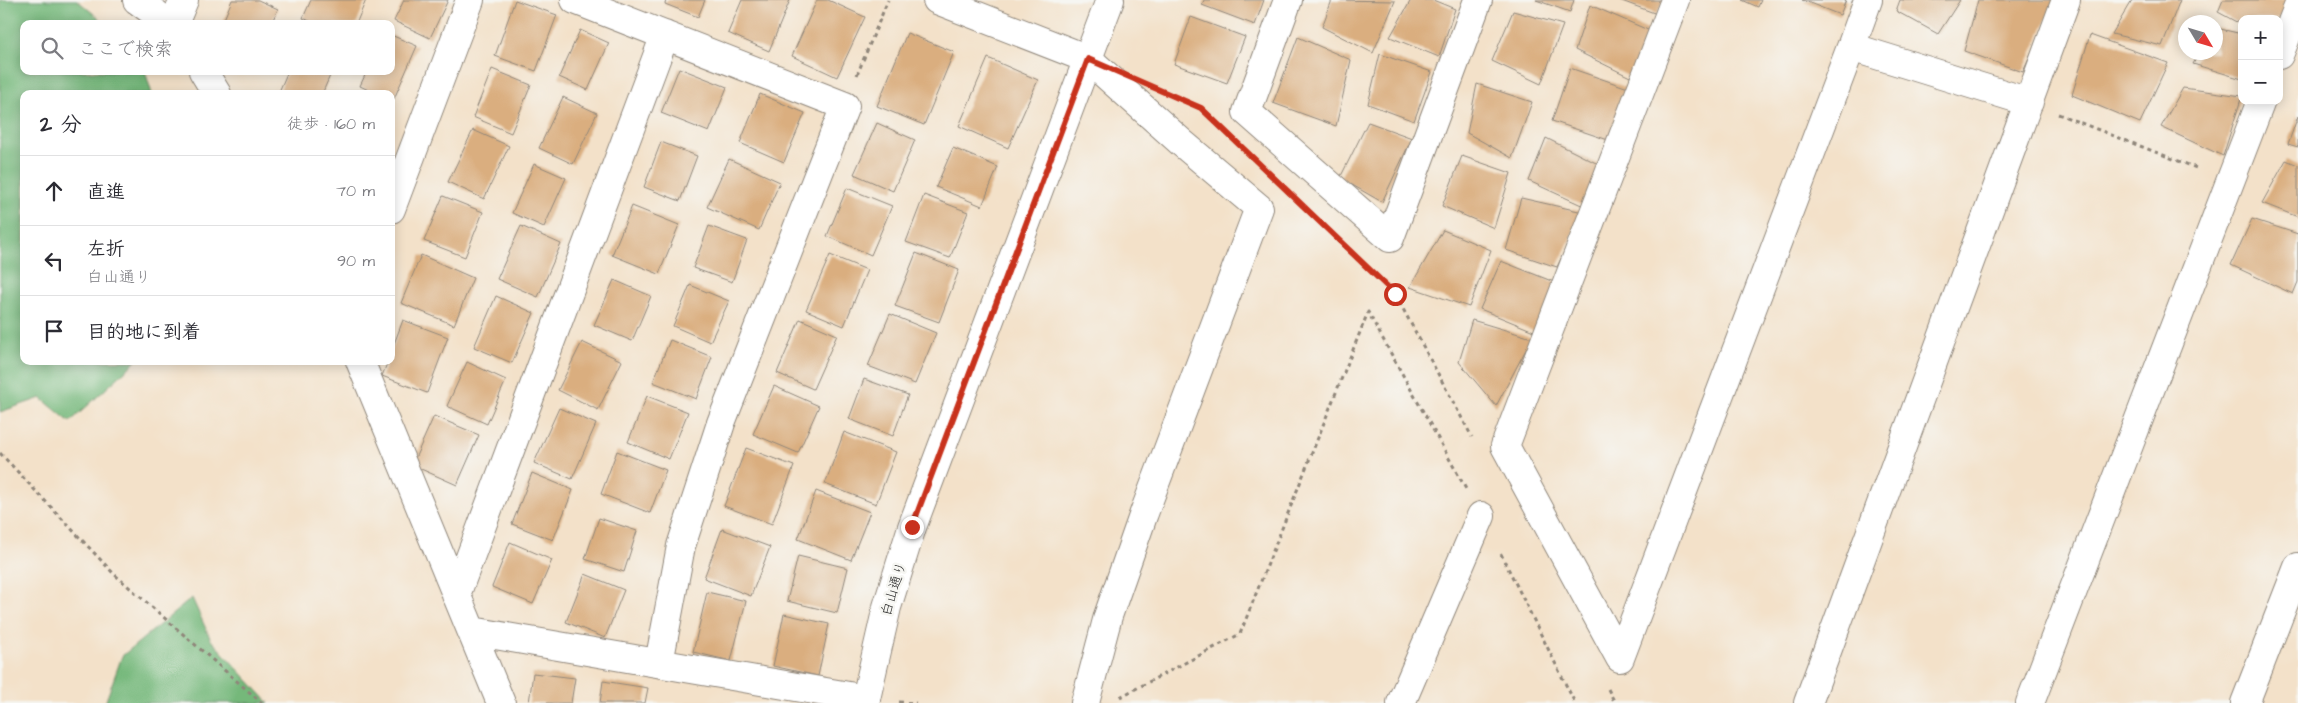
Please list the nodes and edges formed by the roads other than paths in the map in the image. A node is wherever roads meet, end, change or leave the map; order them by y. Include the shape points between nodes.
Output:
1 (137, 0) edge
2 (184, 0) edge
3 (470, 0) edge
4 (575, 0) edge
5 (937, 0) edge
6 (1110, 0) edge
7 (1288, 0) edge
8 (1478, 0) edge
9 (1675, 0) edge
10 (1868, 0) edge
11 (2066, 0) edge
12 (2298, 7) edge
13 (164, 20) edge
14 (176, 20) edge
15 (665, 35) junction
16 (2283, 45) edge
17 (1851, 47) junction
18 (1088, 59) junction
19 (205, 75) edge
20 (215, 90) edge
21 (2029, 102) junction
22 (2259, 105) edge
23 (395, 198) edge
24 (362, 365) edge
25 (1481, 516) road end
26 (2298, 567) edge
27 (456, 595) junction
28 (472, 631) junction
29 (658, 663) junction
30 (866, 701) edge
31 (502, 703) edge
32 (1085, 703) edge
33 (1401, 703) edge
34 (1808, 703) edge
35 (2030, 703) edge
36 (2245, 703) edge

1 - 13 street
2 - 14 street
3 - 23 street
4 - 15 street
5 - 18 street
6 - 18 street, 白山通り
7 - 8 street via 1247,112 1390,238
9 - 17 street via 1505,446 1620,658
10 - 17 street
11 - 21 street
12 - 16 street
15 - 27 street
15 - 29 street via 845,106 721,423 681,546
17 - 21 street
18 - 30 street, 白山通り via 912,527 887,608
18 - 32 street via 1258,208 1108,616
19 - 20 street
21 - 34 street
22 - 35 street
24 - 27 street
25 - 33 street
26 - 36 street
27 - 28 street
28 - 29 street
28 - 31 street
29 - 30 street

